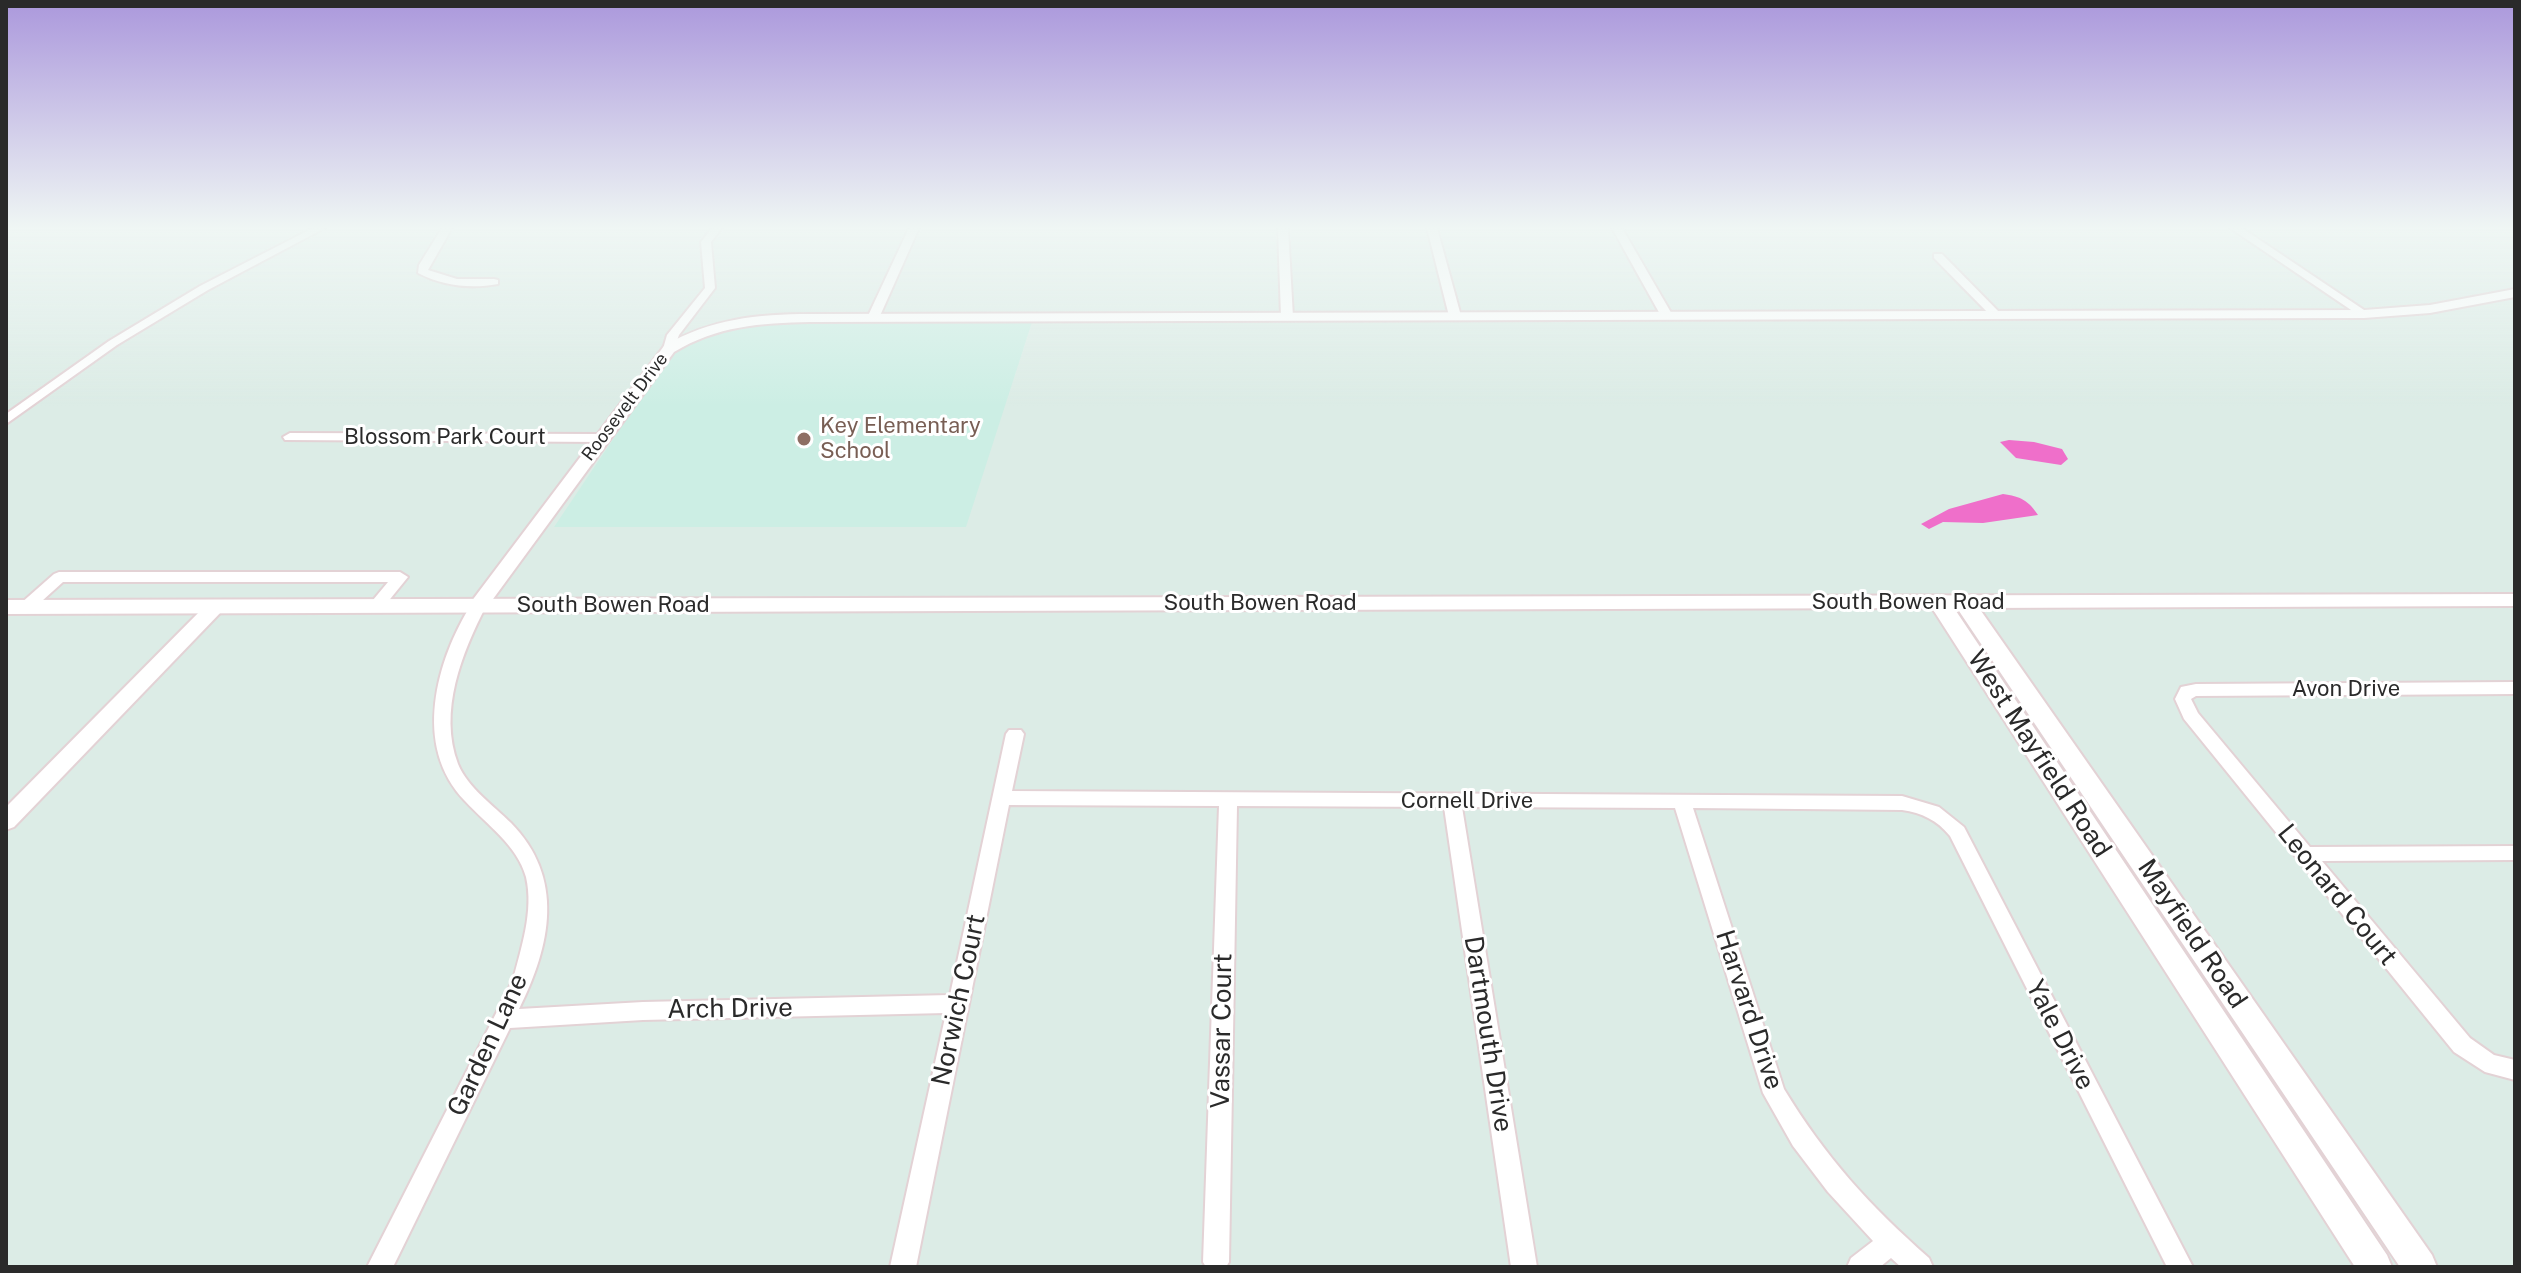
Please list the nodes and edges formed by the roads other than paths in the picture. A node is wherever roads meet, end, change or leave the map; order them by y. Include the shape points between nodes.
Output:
1 (205, 287) edge
2 (710, 287) edge
3 (887, 287) edge
4 (1286, 287) edge
5 (1448, 287) edge
6 (1651, 287) edge
7 (1969, 287) edge
8 (2324, 287) edge
9 (2515, 293) edge
10 (692, 312) junction
11 (2364, 314) junction
12 (1455, 316) junction
13 (1667, 316) junction
14 (1997, 316) junction
15 (1287, 317) junction
16 (873, 318) junction
17 (701, 329) junction
18 (669, 349) junction
19 (6, 420) edge
20 (290, 437) dead end
21 (601, 438) junction
22 (2515, 600) edge
23 (1952, 602) junction
24 (216, 606) junction
25 (376, 606) junction
26 (478, 606) junction
27 (16, 607) edge
28 (2515, 688) edge
29 (2183, 699) joint
30 (1015, 734) dead end
31 (1001, 798) junction
32 (1228, 800) junction
33 (1452, 801) junction
34 (1682, 802) junction
35 (1931, 811) joint
36 (6, 821) edge
37 (2515, 853) edge
38 (2303, 854) junction
39 (958, 1004) junction
40 (502, 1019) junction
41 (2512, 1070) edge
42 (1892, 1242) junction
43 (1216, 1262) dead end
44 (380, 1267) edge
45 (903, 1267) edge
46 (1524, 1267) edge
47 (1860, 1267) edge
48 (1920, 1267) edge
49 (2180, 1267) edge
50 (2375, 1267) edge
51 (2420, 1267) edge

1 - 19 street via 113,343
2 - 10 street
3 - 16 street
4 - 15 street
5 - 12 street
6 - 13 street
7 - 14 street
8 - 11 street
9 - 11 street, Roosevelt Drive via 2430,309
10 - 17 street via 692,322
10 - 18 street
11 - 14 street, Roosevelt Drive
12 - 13 street, Roosevelt Drive
12 - 15 street, Roosevelt Drive
13 - 14 street, Roosevelt Drive
15 - 16 street, Roosevelt Drive
16 - 17 street, Roosevelt Drive via 741,321
17 - 18 street, Roosevelt Drive
18 - 21 street, Roosevelt Drive
20 - 21 street, Blossom Park Court
21 - 26 street, Roosevelt Drive
22 - 23 main road, South Bowen Road
23 - 26 main road, South Bowen Road
23 - 50 main road, West Mayfield Road
23 - 51 main road, Mayfield Road
24 - 25 main road, South Bowen Road
24 - 27 main road, South Bowen Road
24 - 36 street
25 - 26 main road, South Bowen Road
25 - 27 street via 400,577 59,577
26 - 40 street, Garden Lane via 453,669 441,722 452,770 527,856 536,879 532,944 523,980
28 - 29 street, Avon Drive via 2196,690 2187,691
29 - 38 street, Leonard Court via 2190,715
30 - 31 street, Norwich Court
31 - 32 street, Cornell Drive
31 - 39 street, Norwich Court
32 - 33 street, Cornell Drive
32 - 43 street, Vassar Court
33 - 34 street, Cornell Drive
33 - 46 street, Dartmouth Drive
34 - 35 street, Cornell Drive via 1902,803
34 - 42 street, Harvard Drive via 1774,1093 1836,1184
35 - 49 street, Yale Drive via 1957,832
37 - 38 street
38 - 41 street, Leonard Court via 2462,1045 2478,1058
39 - 40 street, Arch Drive
39 - 45 street, Norwich Court
40 - 44 street, Garden Lane
42 - 47 street
42 - 48 street, Harvard Drive

